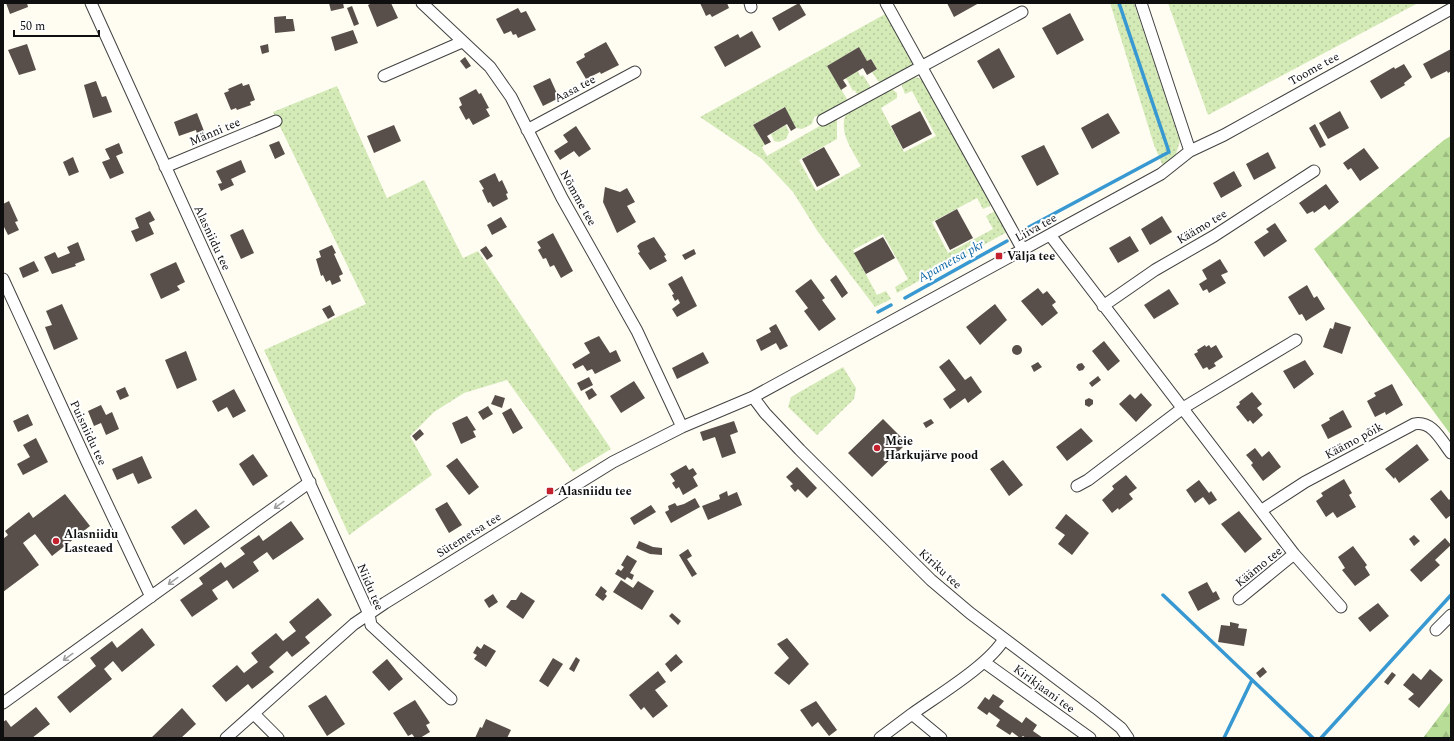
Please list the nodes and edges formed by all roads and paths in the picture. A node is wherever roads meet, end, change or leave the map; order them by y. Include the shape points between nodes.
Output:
1 (91, 3) edge
2 (422, 3) edge
3 (886, 3) edge
4 (1141, 3) edge
5 (1451, 9) edge
6 (1022, 12) dead end
7 (462, 42) junction
8 (921, 68) junction
9 (635, 72) dead end
10 (384, 76) dead end
11 (276, 120) dead end
12 (823, 120) dead end
13 (527, 130) junction
14 (1190, 151) junction
15 (165, 167) junction
16 (1314, 171) dead end
17 (1050, 235) junction
18 (1023, 250) junction
19 (3, 279) edge
20 (1103, 306) junction
21 (1296, 340) dead end
22 (753, 397) junction
23 (1183, 408) junction
24 (682, 427) junction
25 (1451, 453) edge
26 (310, 482) junction
27 (1077, 486) dead end
28 (1262, 510) junction
29 (1294, 554) junction
30 (151, 597) junction
31 (1239, 599) dead end
32 (1341, 607) dead end
33 (369, 614) junction
34 (1451, 615) edge
35 (1436, 630) dead end
36 (1004, 639) junction
37 (984, 662) junction
38 (451, 699) dead end
39 (3, 703) edge
40 (254, 714) junction
41 (912, 714) junction
42 (226, 738) edge
43 (278, 738) edge
44 (880, 738) edge
45 (941, 738) edge
46 (1090, 738) edge
47 (1128, 738) edge

1 - 15 street, Alasniidu tee
2 - 7 street, Nõmme tee
3 - 8 street
4 - 14 street
5 - 14 street, Toome tee via 1224,135
6 - 8 street
7 - 10 street
7 - 13 street, Nõmme tee via 490,67 511,96
8 - 12 street
8 - 18 street
9 - 13 street, Aasa tee
11 - 15 street, Männi tee
13 - 24 street, Nõmme tee via 637,331
14 - 17 street, Liiva tee via 1161,174
15 - 26 street, Alasniidu tee
16 - 20 street, Käämo tee via 1214,236 1154,270
17 - 18 street, Liiva tee
17 - 20 street, Käämo tee
18 - 22 street, Liiva tee
19 - 30 street, Puisniidu tee
20 - 23 street, Käämo tee
21 - 23 street
22 - 24 street, Sütemetsa tee
22 - 36 street, Kiriku tee via 864,516 931,580
23 - 27 street
23 - 28 street, Käämo tee
24 - 33 street, Sütemetsa tee via 612,462
25 - 28 street, Käämo põik via 1429,425 1421,422 1414,424 1305,482
26 -> 30 street
26 - 33 street, Niidu tee
28 - 29 street, Käämo tee
29 - 31 street, Käämo tee
29 - 32 street, Käämo tee
30 -> 39 street
33 - 38 street, Niidu tee via 371,625
33 - 40 street, Sütemetsa tee
34 - 35 street
36 - 37 street
36 - 47 street, Kiriku tee via 1096,708 1121,728
37 - 41 street
37 - 46 street, Kirikjaani tee
40 - 42 street, Sütemetsa tee
40 - 43 street
41 - 44 street
41 - 45 street

